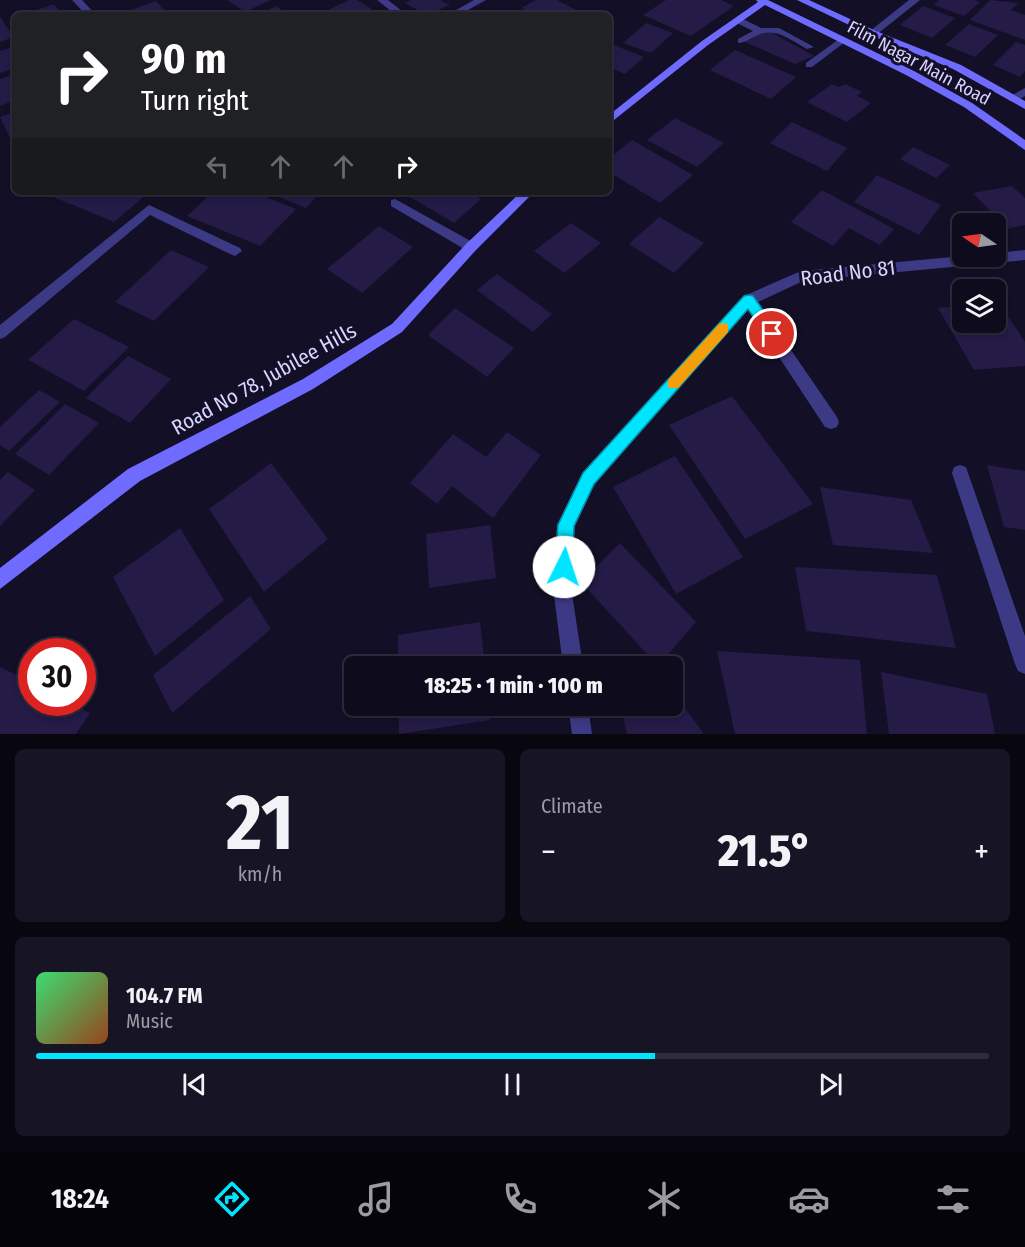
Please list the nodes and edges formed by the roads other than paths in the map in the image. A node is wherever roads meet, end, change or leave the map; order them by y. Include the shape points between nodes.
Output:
1 (77, 0) edge
2 (382, 0) edge
3 (481, 0) edge
4 (802, 0) edge
5 (915, 0) edge
6 (762, 1) edge
7 (88, 12) edge
8 (398, 12) edge
9 (458, 12) edge
10 (738, 20) junction
11 (758, 30) junction
12 (873, 33) junction
13 (842, 40) junction
14 (741, 41) dead end
15 (810, 47) dead end
16 (809, 65) dead end
17 (1025, 91) edge
18 (1013, 99) junction
19 (1025, 106) edge
20 (612, 118) edge
21 (1025, 146) edge
22 (525, 195) edge
23 (395, 202) dead end
24 (471, 247) junction
25 (235, 251) dead end
26 (1025, 255) edge
27 (749, 300) junction
28 (0, 333) edge
29 (831, 422) dead end
30 (960, 473) dead end
31 (0, 580) edge
32 (572, 656) edge
33 (1025, 664) edge
34 (580, 716) edge
35 (582, 734) edge

1 - 7 street
2 - 8 street
3 - 9 street
4 - 12 main road, Film Nagar Main Road
5 - 12 street
6 - 10 main road
6 - 13 main road, Film Nagar Main Road
10 - 11 lane
10 - 20 main road
11 - 14 lane
11 - 15 lane via 773,28
12 - 18 main road, Film Nagar Main Road via 957,67
13 - 16 lane
13 - 21 main road, Film Nagar Main Road via 968,105
17 - 18 street
18 - 19 main road, Film Nagar Main Road
22 - 24 main road, Road No 78, Jubilee Hills
23 - 24 street
24 - 31 main road, Road No 78, Jubilee Hills via 398,328 308,384 134,474
25 - 28 street via 149,209
26 - 27 street, Road No 81 via 801,276
27 - 29 street
27 - 32 street, Road No 81 via 589,478 566,525 562,587
30 - 33 street
34 - 35 street

